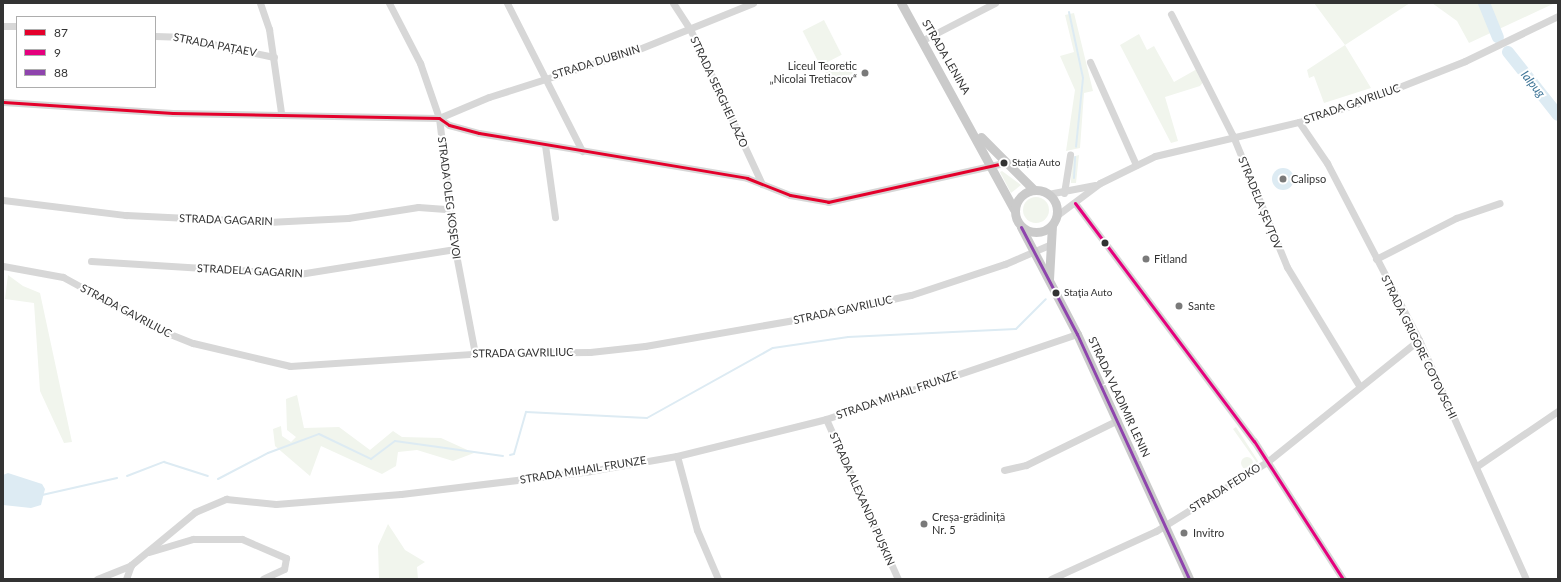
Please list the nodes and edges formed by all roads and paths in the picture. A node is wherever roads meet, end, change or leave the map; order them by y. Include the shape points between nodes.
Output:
1 (260, 3) edge
2 (389, 3) edge
3 (507, 3) edge
4 (673, 3) edge
5 (753, 3) edge
6 (902, 3) edge
7 (995, 3) edge
8 (1171, 14) dead end
9 (1558, 16) edge
10 (3, 26) edge
11 (16, 26) edge
12 (690, 30) junction
13 (156, 36) edge
14 (923, 40) junction
15 (274, 57) junction
16 (1090, 62) dead end
17 (543, 79) junction
18 (3, 102) edge
19 (281, 112) junction
20 (438, 118) junction
21 (1299, 122) junction
22 (970, 124) junction
23 (1233, 136) junction
24 (545, 145) junction
25 (582, 151) junction
26 (1070, 154) dead end
27 (1004, 163) junction
28 (1136, 164) junction
29 (993, 168) junction
30 (1100, 183) junction
31 (762, 184) junction
32 (1034, 190) junction
33 (1064, 193) junction
34 (1048, 194) junction
35 (3, 200) edge
36 (1074, 203) junction
37 (1500, 203) dead end
38 (449, 209) junction
39 (1014, 209) junction
40 (1056, 216) junction
41 (555, 218) dead end
42 (1052, 225) junction
43 (1021, 227) junction
44 (1049, 245) junction
45 (455, 249) junction
46 (1034, 251) junction
47 (1376, 259) junction
48 (91, 260) dead end
49 (3, 266) edge
50 (1049, 280) junction
51 (1077, 334) junction
52 (1418, 340) junction
53 (475, 354) junction
54 (1360, 387) junction
55 (1558, 411) edge
56 (826, 419) junction
57 (1118, 420) junction
58 (677, 456) junction
59 (1268, 462) junction
60 (1477, 466) junction
61 (1004, 470) dead end
62 (1164, 526) junction
63 (142, 556) junction
64 (132, 565) junction
65 (97, 579) edge
66 (126, 579) edge
67 (263, 579) edge
68 (718, 579) edge
69 (898, 579) edge
70 (1051, 579) edge
71 (1189, 579) edge
72 (1343, 579) edge
73 (1526, 579) edge

1 - 15 street
2 - 20 street, STRADA OLEG KOŞEVOI via 420,63
3 - 17 street
4 - 12 street, STRADA SERGHEI LAZO
5 - 12 street, STRADA DUBININ
6 - 14 main road, STRADA LENINA
7 - 14 street
8 - 23 street, STRADELA ȘEVȚOV
9 - 21 street, STRADA GAVRILIUC via 1409,84
10 - 11 street
12 - 17 street, STRADA DUBININ
12 - 31 street, STRADA SERGHEI LAZO
13 - 15 street, STRADA PAȚAEV via 178,37
14 - 22 main road, STRADA LENINA
15 - 19 street
16 - 28 street
17 - 20 street, STRADA DUBININ
17 - 25 street
18 - 19 street via 173,113
19 - 20 street
20 - 24 street via 456,128
20 - 38 street, STRADA OLEG KOŞEVOI
21 - 23 street, STRADA GAVRILIUC
21 - 47 street, STRADA GRIGORE COTOVSCHI via 1327,163
22 - 27 main road
22 - 29 main road
23 - 28 street, STRADA GAVRILIUC via 1187,146
23 - 54 street, STRADELA ȘEVȚOV via 1287,267
24 - 25 street
24 - 41 street
25 - 31 street
26 - 33 street
27 - 29 street
27 - 32 main road
28 - 30 street, STRADA GAVRILIUC
29 - 31 street via 828,202 790,195
29 - 39 main road
30 - 33 street, STRADA GAVRILIUC
30 - 36 street, STRADA GAVRILIUC
32 - 34 main road
32 - 39 main road via 1020,196
33 - 34 street, STRADA GAVRILIUC
34 - 40 main road via 1056,204
35 - 38 street, STRADA GAGARIN via 126,215 263,222 348,218 412,207
36 - 40 street, STRADA GAVRILIUC
36 - 59 street
37 - 47 street via 1456,218
38 - 45 street, STRADA OLEG KOŞEVOI
39 - 43 main road
40 - 42 main road
42 - 43 main road via 1033,232
42 - 44 main road
43 - 46 main road, STRADA VLADIMIR LENIN
44 - 46 street, STRADA GAVRILIUC
44 - 50 main road
45 - 48 street, STRADELA GAGARIN via 299,274
45 - 53 street, STRADA OLEG KOŞEVOI
46 - 50 main road, STRADA VLADIMIR LENIN
46 - 53 street, STRADA GAVRILIUC via 911,295 806,318 609,351
47 - 52 street, STRADA GRIGORE COTOVSCHI
49 - 53 street, STRADA GAVRILIUC via 51,273 160,330 250,360 290,366
50 - 51 main road, STRADA VLADIMIR LENIN
51 - 56 street, STRADA MIHAIL FRUNZE
51 - 57 main road, STRADA VLADIMIR LENIN
52 - 54 street, STRADA FEDKO
52 - 60 street, STRADA GRIGORE COTOVSCHI
54 - 59 street, STRADA FEDKO
55 - 60 street
56 - 58 street, STRADA MIHAIL FRUNZE
56 - 69 street, STRADA ALEXANDR PUȘKIN
57 - 61 street via 1026,464
57 - 62 main road, STRADA VLADIMIR LENIN
58 - 63 street, STRADA MIHAIL FRUNZE via 590,471 408,493 276,504 226,499 195,512
58 - 68 street via 697,530
59 - 62 street, STRADA FEDKO
59 - 72 street
60 - 73 street, STRADA GRIGORE COTOVSCHI
62 - 70 street, STRADA FEDKO
62 - 71 main road, STRADA VLADIMIR LENIN
63 - 64 street, STRADA MIHAIL FRUNZE
63 - 67 street via 193,539 242,539 286,558 284,569
64 - 65 street, STRADA MIHAIL FRUNZE
64 - 66 street

